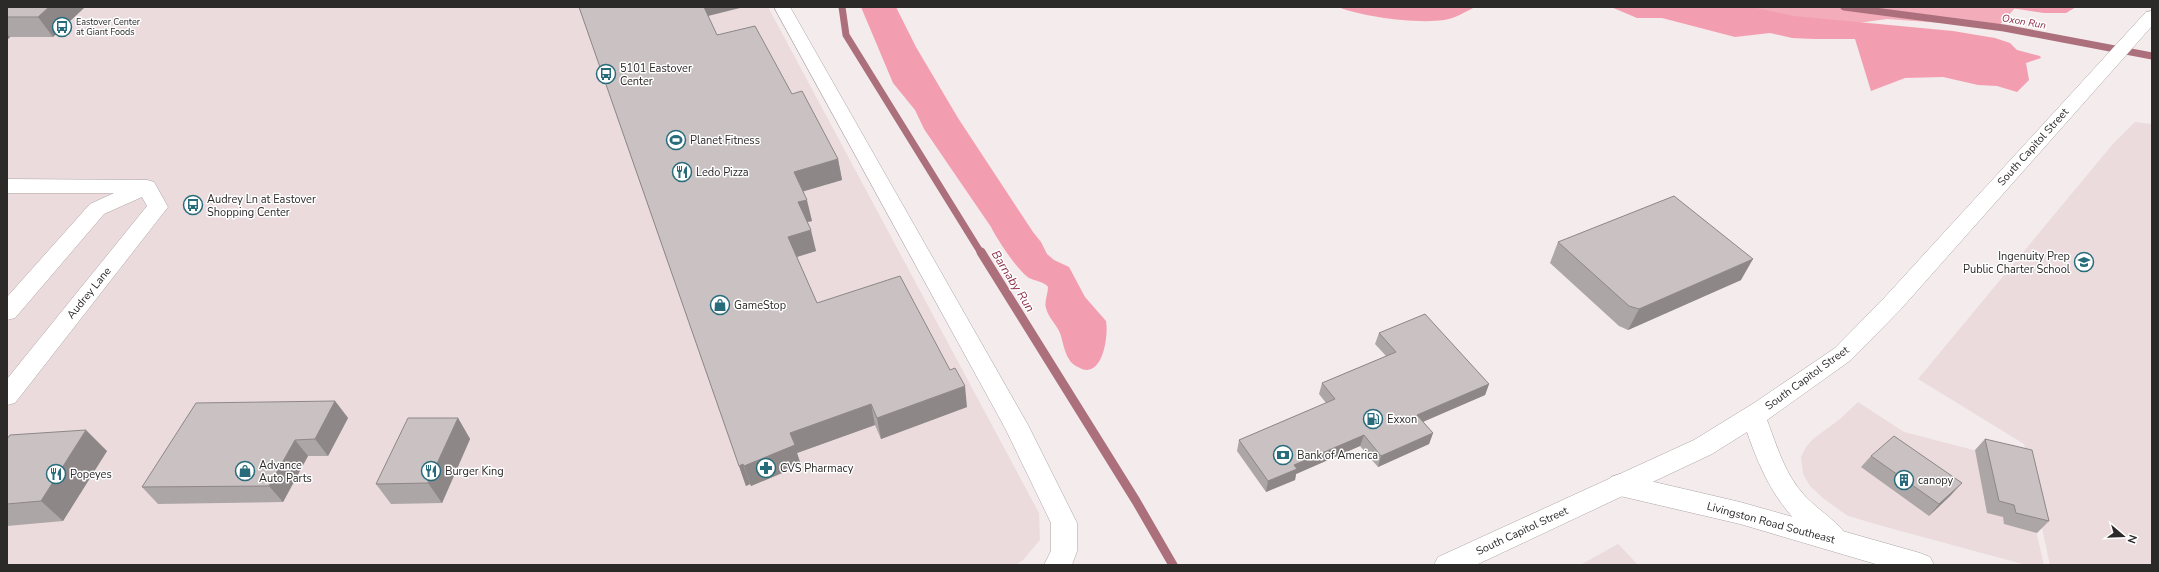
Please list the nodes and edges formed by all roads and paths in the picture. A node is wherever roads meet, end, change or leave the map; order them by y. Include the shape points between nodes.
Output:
1 (782, 7) edge
2 (2152, 16) edge
3 (7, 186) edge
4 (147, 187) junction
5 (7, 312) edge
6 (7, 396) edge
7 (1753, 416) junction
8 (1620, 485) junction
9 (1837, 541) junction
10 (1058, 565) edge
11 (1448, 565) edge
12 (1920, 565) edge

1 - 10 street via 1016,425 1064,523 1064,551
2 - 7 street, South Capitol Street via 1893,303 1843,354
3 - 4 street
4 - 5 street via 97,209
4 - 6 street, Audrey Lane via 158,207
7 - 8 street, South Capitol Street via 1703,447
7 - 9 street via 1772,465 1790,498
8 - 9 street, Livingston Road Southeast via 1740,513
8 - 11 street, South Capitol Street
9 - 12 street, Livingston Road Southeast

